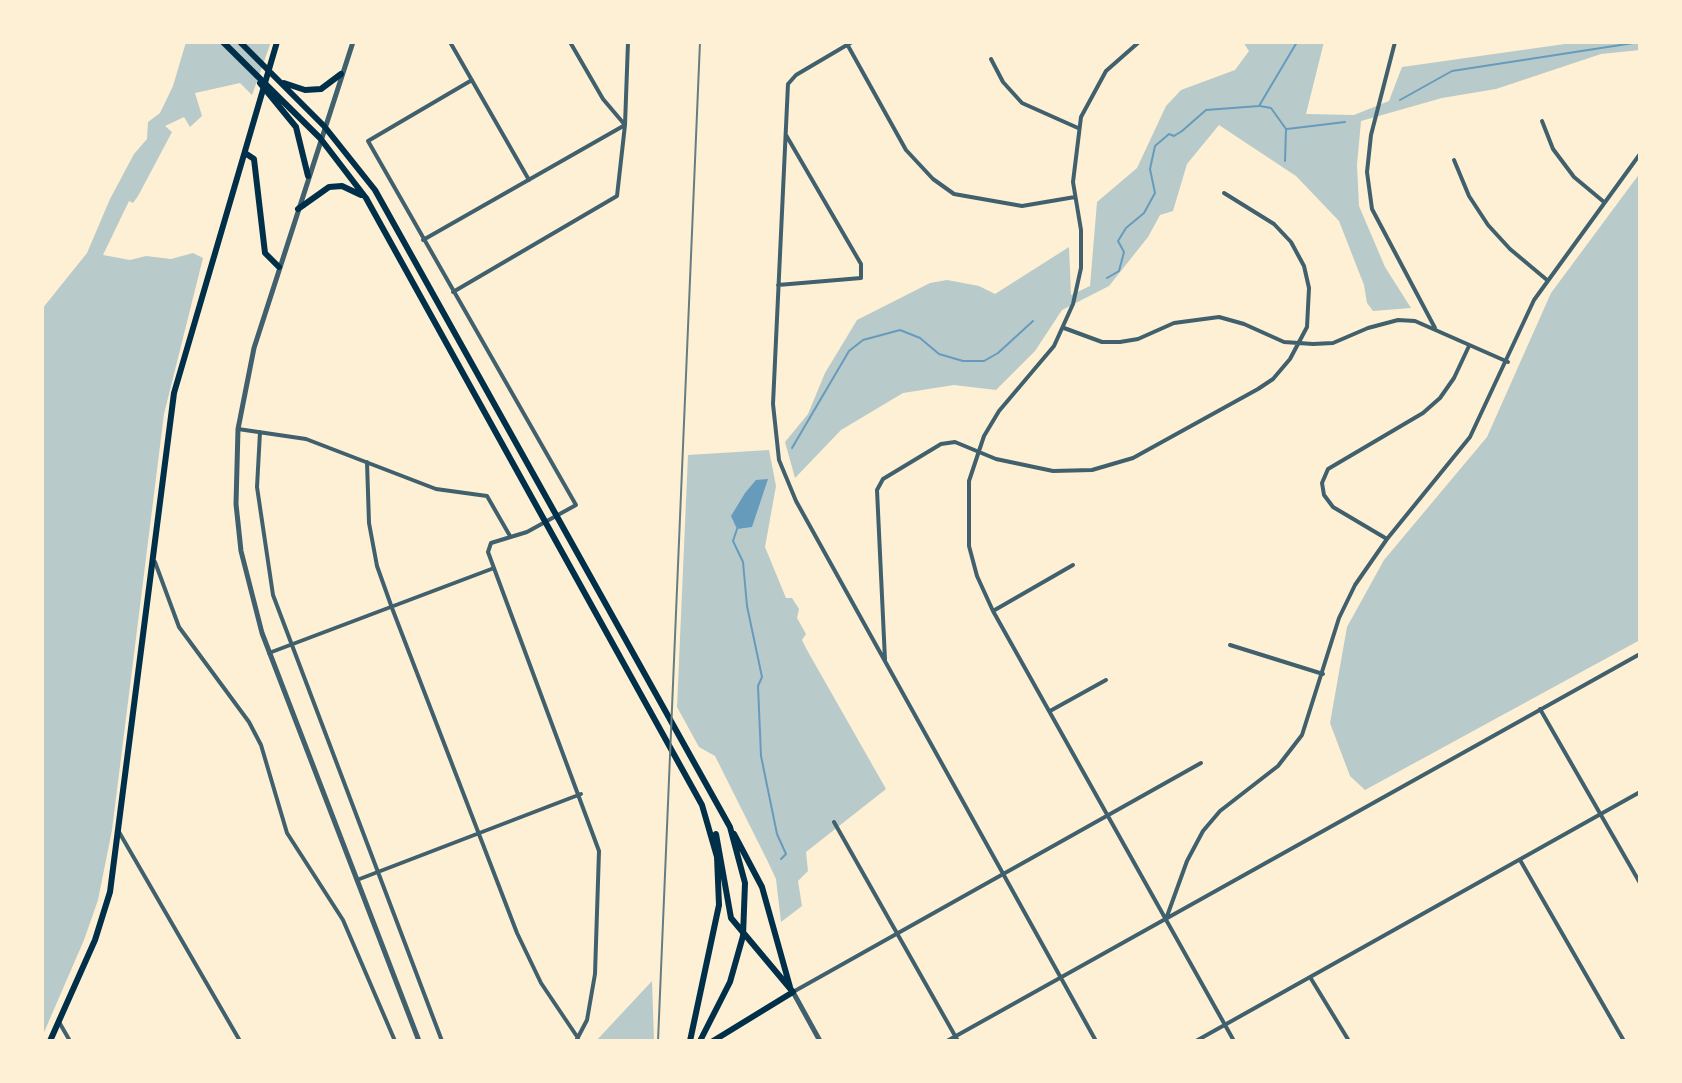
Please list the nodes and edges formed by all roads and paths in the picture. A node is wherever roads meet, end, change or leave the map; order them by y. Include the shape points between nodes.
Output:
1 (223, 42) edge
2 (240, 42) edge
3 (277, 42) edge
4 (353, 42) edge
5 (450, 42) edge
6 (570, 42) edge
7 (628, 42) edge
8 (1139, 42) edge
9 (1395, 42) edge
10 (848, 43) edge
11 (991, 59) dead end
12 (249, 67) junction
13 (341, 74) junction
14 (274, 77) junction
15 (472, 80) junction
16 (1542, 121) dead end
17 (625, 125) junction
18 (324, 126) junction
19 (1078, 128) junction
20 (785, 133) junction
21 (320, 138) junction
22 (245, 153) junction
23 (1640, 154) edge
24 (1454, 160) dead end
25 (308, 176) junction
26 (529, 180) junction
27 (1224, 193) dead end
28 (1075, 197) junction
29 (366, 198) junction
30 (1604, 202) junction
31 (298, 209) junction
32 (423, 240) junction
33 (279, 267) junction
34 (1547, 280) junction
35 (778, 285) junction
36 (453, 292) junction
37 (1064, 328) junction
38 (1437, 330) junction
39 (1299, 343) junction
40 (1469, 346) junction
41 (1508, 362) junction
42 (238, 429) junction
43 (260, 432) junction
44 (979, 452) junction
45 (367, 462) junction
46 (557, 516) junction
47 (545, 523) junction
48 (510, 536) junction
49 (1387, 539) junction
50 (155, 562) junction
51 (1073, 565) dead end
52 (494, 568) junction
53 (392, 608) junction
54 (993, 611) junction
55 (1230, 645) dead end
56 (290, 646) junction
57 (269, 653) junction
58 (1640, 654) edge
59 (885, 662) junction
60 (1323, 674) junction
61 (1106, 680) dead end
62 (1540, 709) junction
63 (1050, 711) junction
64 (1201, 763) dead end
65 (1640, 792) edge
66 (581, 794) junction
67 (1108, 814) junction
68 (1601, 814) junction
69 (707, 817) junction
70 (834, 822) dead end
71 (730, 827) junction
72 (118, 830) junction
73 (478, 834) junction
74 (1520, 860) junction
75 (376, 872) junction
76 (1002, 872) junction
77 (357, 880) junction
78 (1640, 883) edge
79 (1166, 919) junction
80 (897, 931) junction
81 (743, 936) junction
82 (1310, 977) junction
83 (1061, 978) junction
84 (791, 990) junction
85 (59, 1022) junction
86 (1224, 1024) junction
87 (957, 1039) edge
88 (577, 1040) edge
89 (50, 1041) edge
90 (70, 1041) edge
91 (240, 1041) edge
92 (395, 1041) edge
93 (419, 1041) edge
94 (442, 1041) edge
95 (690, 1041) edge
96 (700, 1041) edge
97 (713, 1041) edge
98 (820, 1041) edge
99 (947, 1041) edge
100 (1096, 1041) edge
101 (1196, 1041) edge
102 (1234, 1041) edge
103 (1349, 1041) edge
104 (1624, 1041) edge

1 - 12 main road
2 - 14 main road
3 - 22 main road
4 - 13 street
5 - 15 street
6 - 17 street
7 - 17 street
8 - 19 street via 1102,78
9 - 38 street via 1371,135 1367,172 1372,209
10 - 20 street via 788,84
10 - 28 street via 906,150 954,194 1022,206
11 - 19 street via 1022,103
12 - 21 main road
12 - 25 main road via 286,113 302,143
13 - 14 main road via 321,89 305,90
13 - 18 street
14 - 18 main road
15 - 26 street
15 - 32 street via 368,141
16 - 30 street via 1553,149 1574,177
17 - 26 street
17 - 36 street via 620,188 614,199
18 - 21 street
18 - 46 main road via 375,190
19 - 28 street
20 - 35 street
20 - 35 street via 861,264 861,278
21 - 25 street
21 - 29 main road
22 - 33 main road via 254,159 265,253
22 - 50 main road via 174,393
23 - 30 street
24 - 34 street via 1488,225
25 - 31 street
26 - 32 street
27 - 39 street via 1274,224 1304,266 1310,307
28 - 37 street via 1081,268
29 - 31 main road via 335,186 317,192
29 - 47 main road
30 - 34 street
31 - 33 street
32 - 36 street
33 - 42 street via 254,348
34 - 41 street
35 - 59 street via 773,404 779,460 791,492
36 - 46 street via 576,505
37 - 39 street via 1102,342 1120,342 1174,323 1219,317
37 - 44 street via 999,411
38 - 39 street via 1398,320 1333,343
38 - 40 street
39 - 44 street via 1273,379 1133,458 1092,470 1053,471
40 - 41 street
40 - 49 street via 1440,398 1328,469 1322,483 1333,507
41 - 49 street via 1470,437
42 - 43 street
42 - 57 street via 235,484 241,551
43 - 45 street via 314,441
43 - 56 street via 257,487 265,554
44 - 54 street via 969,481 969,546
44 - 59 street via 955,442 941,444 883,479 877,490
45 - 48 street via 436,489 487,496
45 - 53 street via 369,523
46 - 47 street
46 - 71 main road
47 - 48 street
47 - 69 main road
48 - 52 street via 488,546
49 - 60 street via 1339,618
50 - 72 main road
50 - 92 street via 179,627 261,745 287,833 343,920
51 - 54 street
52 - 53 street
52 - 66 street
53 - 56 street
53 - 73 street
54 - 63 street
55 - 60 street
56 - 57 street
56 - 75 street
57 - 77 street
58 - 62 street
59 - 76 street
60 - 79 street via 1310,717 1292,750 1220,811 1198,838
61 - 63 street
62 - 68 street
62 - 79 street
63 - 67 street
64 - 67 street
65 - 68 street
66 - 73 street
66 - 88 street via 599,851 595,974 587,1020
67 - 76 street
67 - 79 street
68 - 74 street
68 - 78 street
69 - 81 main road via 721,847 727,907
69 - 95 main road via 718,864 719,905
70 - 80 street
71 - 81 main road via 745,883
71 - 84 main road via 762,887
72 - 85 main road via 110,892
72 - 91 street
73 - 75 street
73 - 88 street via 541,983
74 - 82 street
74 - 104 street
75 - 77 street
75 - 94 street
76 - 80 street
76 - 83 street
77 - 93 street
79 - 83 street
79 - 86 street
80 - 84 street
80 - 87 street
81 - 84 main road
81 - 96 main road via 730,982
82 - 86 street
82 - 103 street
83 - 87 street
83 - 100 street
84 - 97 main road
84 - 98 street
85 - 89 main road
85 - 90 street
86 - 101 street
86 - 102 street
87 - 99 street

